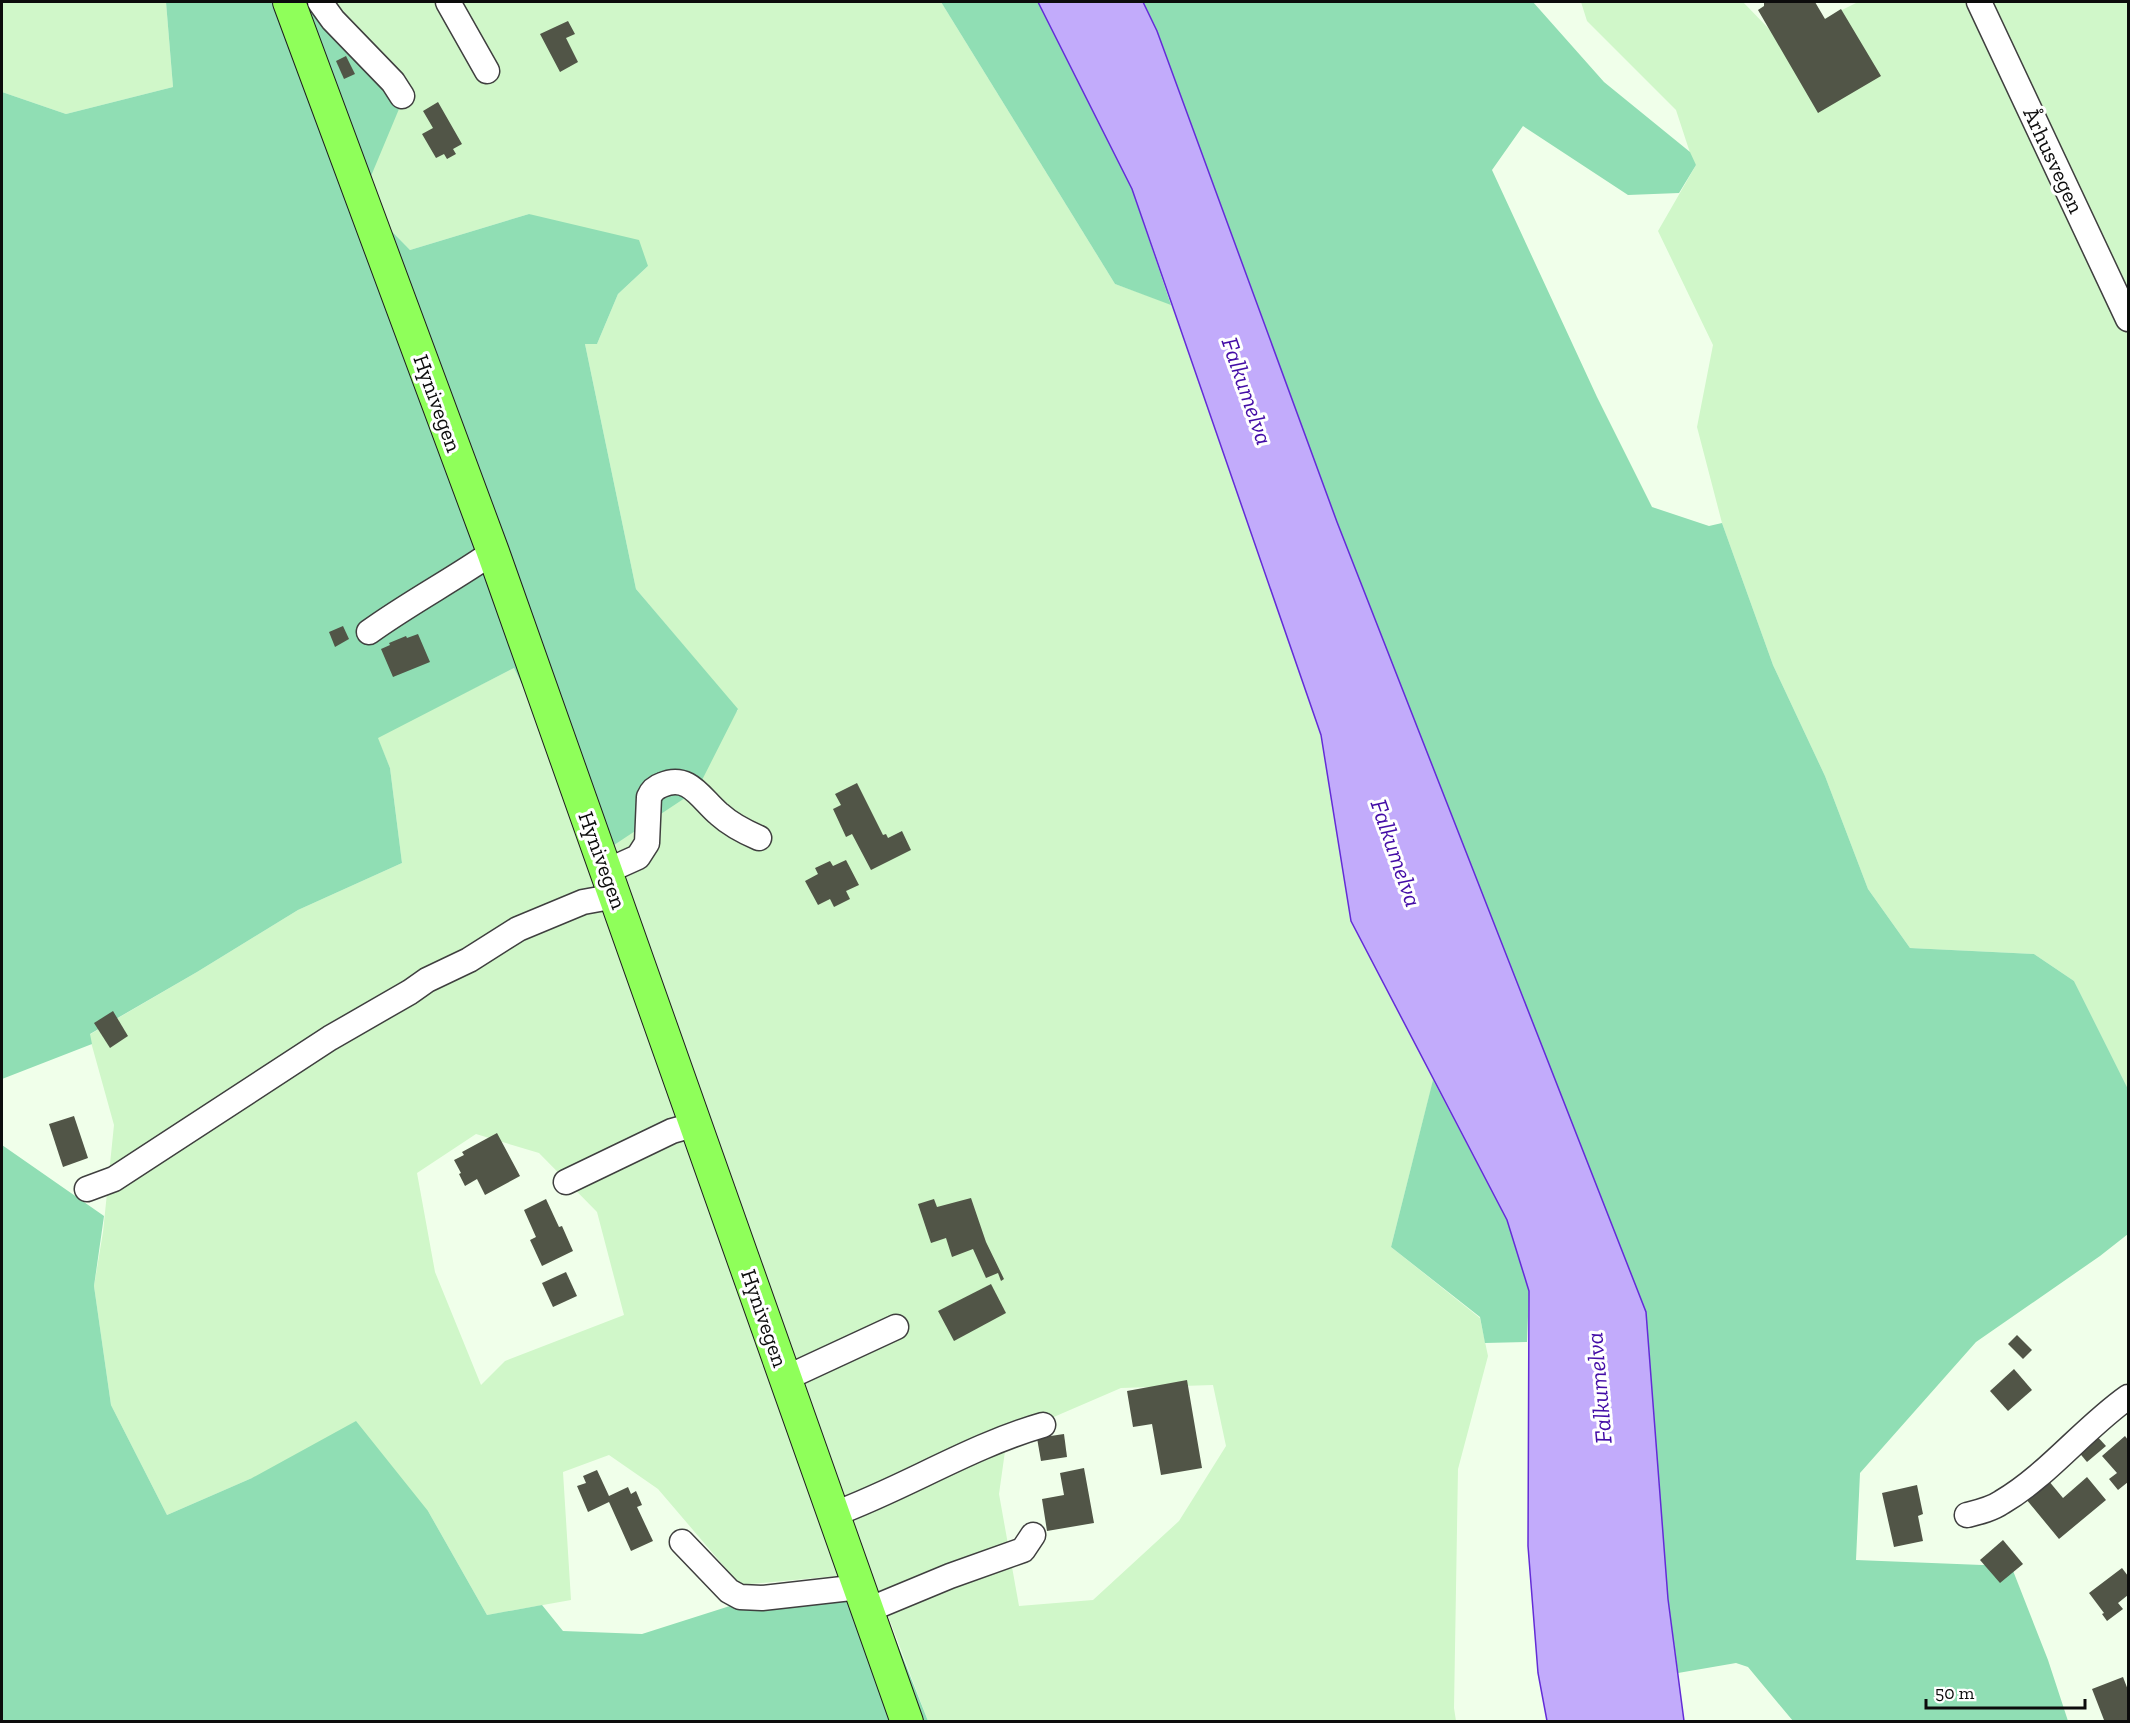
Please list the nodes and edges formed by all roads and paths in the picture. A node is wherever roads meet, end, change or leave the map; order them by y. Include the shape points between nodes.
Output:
1 (289, 2) edge
2 (320, 2) edge
3 (448, 2) edge
4 (1978, 2) edge
5 (487, 71) dead end
6 (402, 96) dead end
7 (2128, 319) edge
8 (493, 552) junction
9 (369, 632) dead end
10 (759, 838) dead end
11 (612, 883) junction
12 (697, 1124) junction
13 (566, 1182) dead end
14 (87, 1189) dead end
15 (896, 1327) dead end
16 (786, 1378) junction
17 (2128, 1397) edge
18 (1043, 1425) dead end
19 (834, 1514) junction
20 (1967, 1515) dead end
21 (1033, 1535) dead end
22 (682, 1542) dead end
23 (864, 1598) junction
24 (908, 1722) edge

1 - 8 main road, Hynivegen
2 - 6 street
3 - 5 street
4 - 7 street, Århusvegen
8 - 9 street
8 - 11 main road, Hynivegen
10 - 11 street via 719,814 690,784 669,782 649,796 647,843
11 - 12 main road, Hynivegen
11 - 14 street via 583,902 518,929 470,960 427,980 330,1038 114,1179
12 - 13 street via 672,1131
12 - 16 main road, Hynivegen
15 - 16 street
16 - 19 main road, Hynivegen
17 - 20 street via 2024,1488 1996,1506
18 - 19 street via 1014,1434
19 - 23 main road, Hynivegen
21 - 23 street via 1023,1550 950,1576
22 - 23 street via 729,1591 740,1597
23 - 24 main road, Hynivegen

